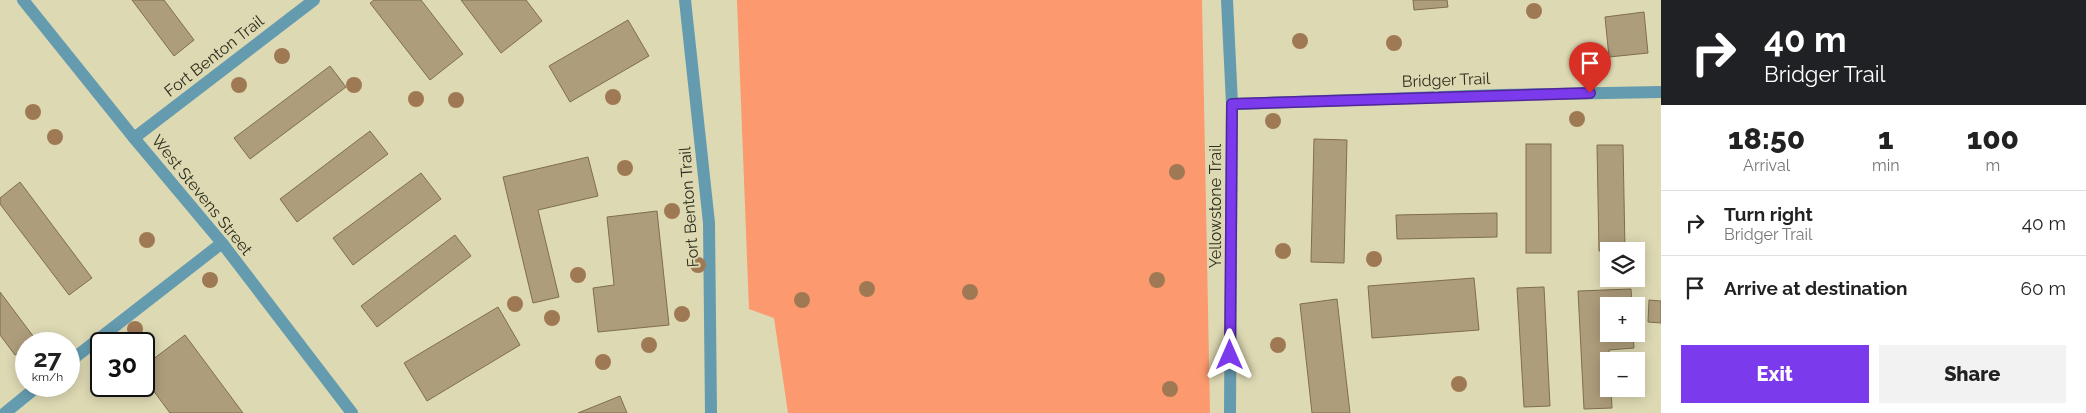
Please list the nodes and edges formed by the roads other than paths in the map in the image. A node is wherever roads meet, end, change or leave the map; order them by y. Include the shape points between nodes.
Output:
1 (23, 0) edge
2 (314, 0) edge
3 (685, 0) edge
4 (1227, 0) edge
5 (1661, 92) edge
6 (1232, 104) junction
7 (134, 138) junction
8 (222, 243) junction
9 (80, 353) edge
10 (25, 397) edge
11 (5, 413) edge
12 (352, 413) edge
13 (711, 413) edge
14 (1230, 413) edge

1 - 7 street, West Stevens Street
2 - 7 street, Fort Benton Trail
3 - 13 street, Fort Benton Trail via 710,223
4 - 6 street, Yellowstone Trail
5 - 6 street, Bridger Trail
6 - 14 street, Yellowstone Trail
7 - 8 street, West Stevens Street
8 - 9 street
8 - 12 street, West Stevens Street
10 - 11 street

